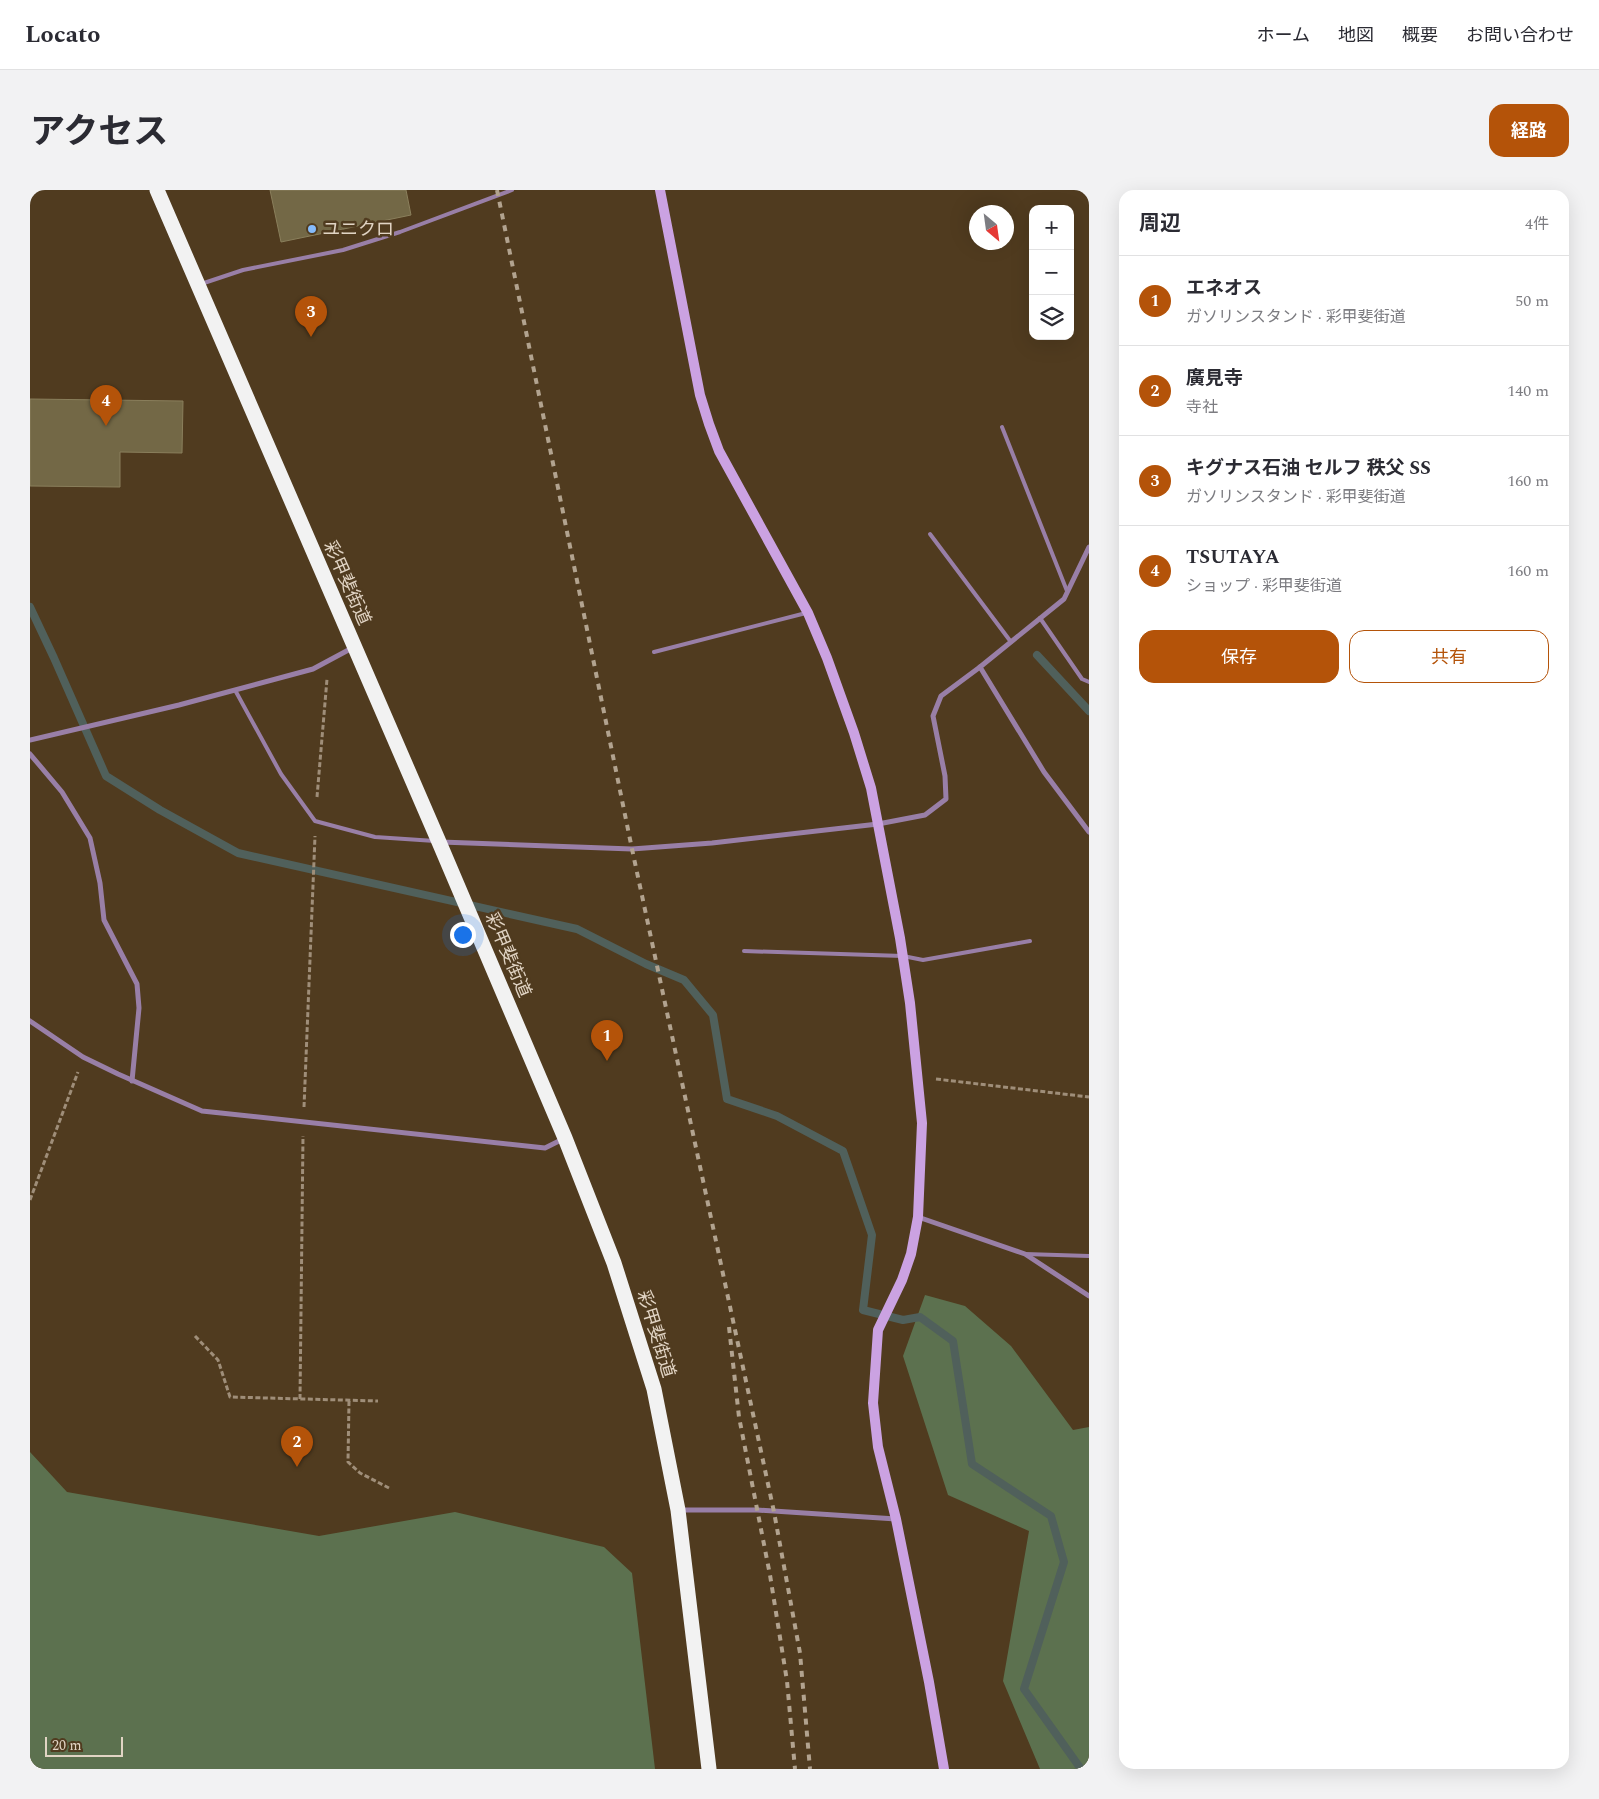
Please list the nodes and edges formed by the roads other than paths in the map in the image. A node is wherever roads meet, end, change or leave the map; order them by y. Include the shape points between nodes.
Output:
1 (157, 190) edge
2 (512, 190) edge
3 (660, 190) edge
4 (197, 285) junction
5 (1002, 428) dead end
6 (930, 534) dead end
7 (1089, 547) edge
8 (1068, 591) junction
9 (808, 613) junction
10 (1040, 618) junction
11 (1011, 642) junction
12 (355, 647) junction
13 (654, 652) dead end
14 (980, 666) junction
15 (1089, 682) edge
16 (235, 690) junction
17 (30, 740) edge
18 (30, 754) edge
19 (878, 824) junction
20 (1089, 832) edge
21 (439, 842) junction
22 (1030, 941) dead end
23 (744, 951) dead end
24 (903, 956) junction
25 (30, 1021) edge
26 (132, 1081) junction
27 (565, 1138) junction
28 (918, 1217) junction
29 (1025, 1254) junction
30 (1089, 1256) edge
31 (1089, 1296) edge
32 (678, 1510) junction
33 (896, 1519) junction
34 (709, 1769) edge
35 (944, 1769) edge

1 - 4 highway, 彩甲斐街道
2 - 4 lane via 343,250 243,270
3 - 9 street via 700,395 709,424 719,452
4 - 12 highway, 彩甲斐街道
5 - 8 lane
6 - 11 lane
7 - 8 street
8 - 10 street via 1064,599
9 - 13 lane
9 - 19 street via 854,733
10 - 11 street
10 - 15 lane via 1082,679
11 - 14 street
12 - 16 street via 313,669
12 - 21 highway, 彩甲斐街道
14 - 19 street via 941,696 933,716 946,776 946,799 925,815
14 - 20 street via 1044,772
16 - 17 street
16 - 21 lane via 281,774 316,821 375,837
18 - 26 street via 62,792 90,838 104,920 136,984 139,1008
19 - 21 street via 632,849
19 - 24 street
21 - 27 highway, 彩甲斐街道
22 - 24 lane via 922,960
23 - 24 lane
24 - 28 street via 922,1123
25 - 26 street via 83,1057
26 - 27 street via 202,1111 545,1148
27 - 32 highway, 彩甲斐街道 via 614,1263 654,1389
28 - 29 street
28 - 33 street via 902,1280 878,1330 873,1403 878,1448
29 - 30 lane
29 - 31 street
32 - 33 street via 757,1510
32 - 34 highway, 彩甲斐街道
33 - 35 street

